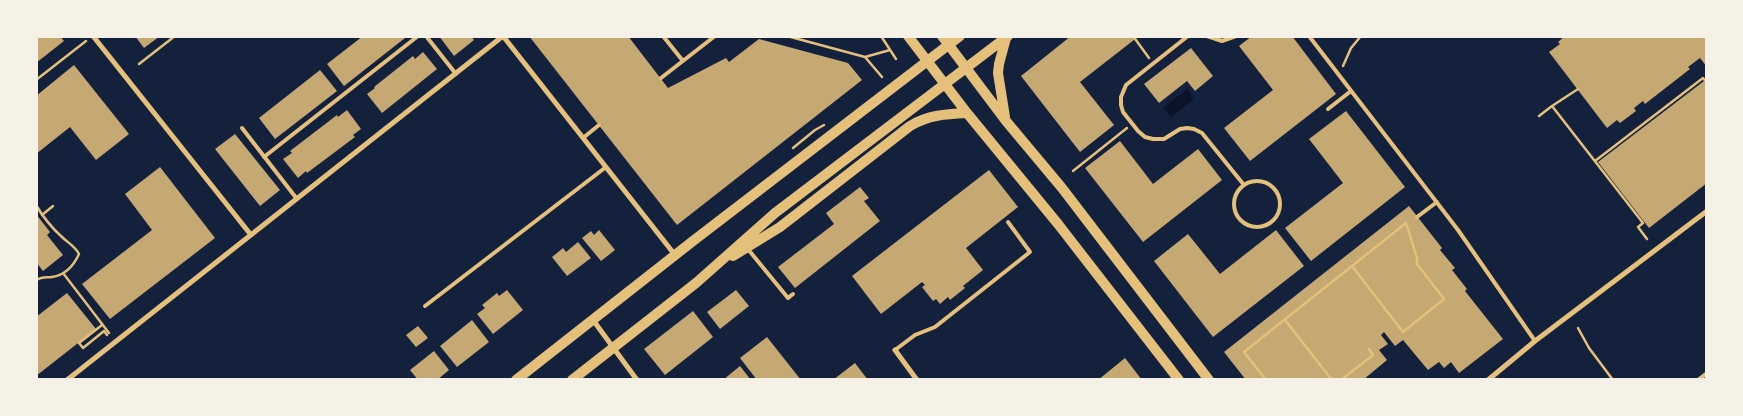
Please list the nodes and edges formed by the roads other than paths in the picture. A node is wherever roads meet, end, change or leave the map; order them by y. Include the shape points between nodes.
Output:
1 (418, 36) edge
2 (426, 36) edge
3 (503, 36) edge
4 (663, 36) edge
5 (715, 36) edge
6 (908, 36) edge
7 (960, 36) edge
8 (1188, 36) edge
9 (1207, 36) edge
10 (1236, 36) edge
11 (1309, 36) edge
12 (1007, 37) edge
13 (91, 38) edge
14 (945, 40) edge
15 (683, 61) junction
16 (927, 61) junction
17 (966, 68) junction
18 (456, 74) junction
19 (661, 78) dead end
20 (945, 84) junction
21 (1351, 91) junction
22 (1328, 109) dead end
23 (966, 114) junction
24 (1006, 121) junction
25 (599, 125) dead end
26 (242, 128) dead end
27 (583, 138) junction
28 (264, 156) junction
29 (606, 167) junction
30 (1244, 185) junction
31 (297, 199) junction
32 (1437, 202) junction
33 (1707, 211) edge
34 (1417, 217) dead end
35 (1008, 222) dead end
36 (251, 235) junction
37 (745, 245) junction
38 (675, 255) junction
39 (793, 294) dead end
40 (425, 306) dead end
41 (592, 320) junction
42 (1535, 341) junction
43 (614, 348) junction
44 (895, 350) joint
45 (1707, 373) edge
46 (67, 380) edge
47 (516, 380) edge
48 (572, 380) edge
49 (636, 380) edge
50 (917, 380) edge
51 (1179, 380) edge
52 (1210, 380) edge
53 (1488, 380) edge
54 (1698, 380) edge

1 - 28 lane
2 - 18 lane
3 - 18 street
3 - 27 street
4 - 15 lane
5 - 15 lane
6 - 16 main road
7 - 14 main road
8 - 30 lane via 1131,80 1120,97 1123,112 1145,137 1158,140 1180,130 1194,129 1202,133
9 - 10 lane via 1222,42
11 - 21 lane
12 - 17 main road
12 - 24 main road via 998,64
13 - 36 street
14 - 16 main road
14 - 17 main road
15 - 19 lane
16 - 20 main road
16 - 38 main road
17 - 20 main road
17 - 24 main road
18 - 31 street
20 - 23 main road
20 - 37 main road via 776,213
21 - 22 lane
21 - 32 lane
23 - 37 main road via 942,114 921,119 780,227
23 - 51 main road via 1058,224
24 - 52 main road via 1062,188
25 - 27 lane
26 - 28 lane
27 - 29 street
28 - 31 lane
29 - 38 street
29 - 40 lane
30 - 30 lane via 1235,197 1236,212 1240,218 1245,223 1260,227 1273,221 1280,207 1278,192 1273,186 1258,180
31 - 36 street
32 - 34 lane
32 - 42 lane
33 - 42 street
35 - 44 lane via 1030,252 935,327 915,335
36 - 46 street
37 - 39 lane via 788,298
37 - 43 main road
38 - 41 main road
41 - 43 street
41 - 47 main road
42 - 53 street
43 - 48 main road
43 - 49 street
44 - 50 street
45 - 54 lane

